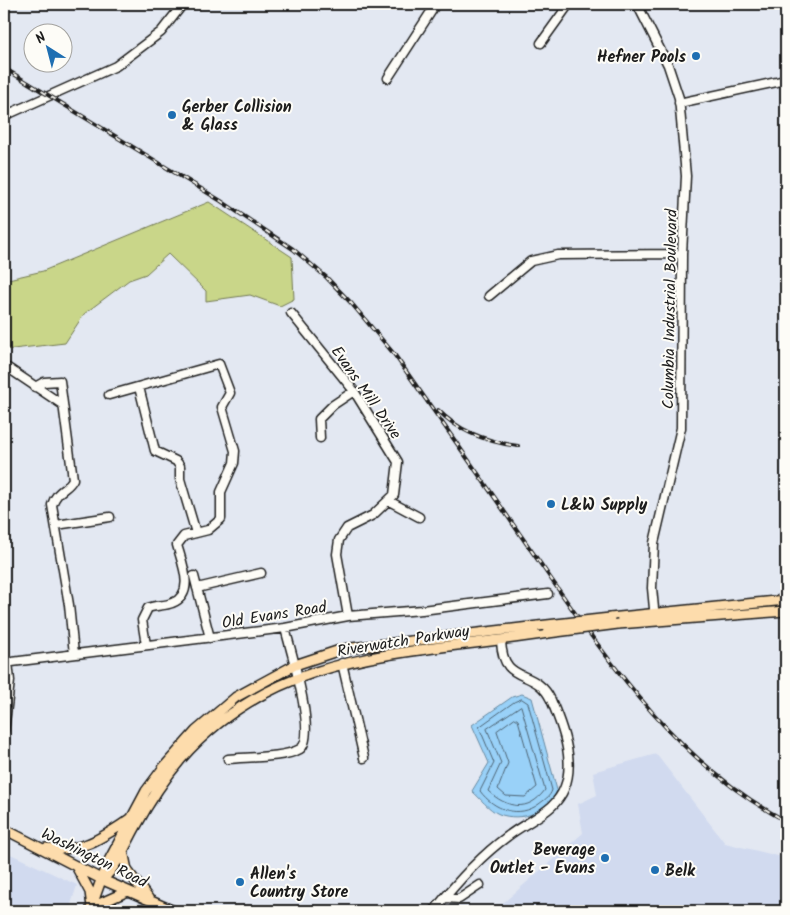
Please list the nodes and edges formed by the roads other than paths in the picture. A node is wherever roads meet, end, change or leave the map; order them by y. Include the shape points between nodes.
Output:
1 (183, 4) edge
2 (436, 4) edge
3 (569, 4) edge
4 (637, 4) edge
5 (540, 43) dead end
6 (388, 78) dead end
7 (786, 80) edge
8 (679, 103) junction
9 (4, 116) edge
10 (682, 254) junction
11 (489, 296) dead end
12 (291, 313) dead end
13 (8, 368) dead end
14 (35, 387) junction
15 (139, 387) junction
16 (354, 391) junction
17 (109, 395) dead end
18 (63, 405) junction
19 (320, 438) dead end
20 (389, 501) junction
21 (419, 517) dead end
22 (110, 518) dead end
23 (56, 524) junction
24 (196, 533) junction
25 (261, 573) dead end
26 (194, 576) dead end
27 (197, 588) junction
28 (548, 594) dead end
29 (786, 600) edge
30 (786, 611) edge
31 (348, 616) junction
32 (655, 617) junction
33 (614, 621) junction
34 (285, 628) junction
35 (210, 638) junction
36 (501, 641) junction
37 (146, 646) junction
38 (74, 654) junction
39 (6, 663) edge
40 (342, 664) junction
41 (295, 665) junction
42 (298, 678) junction
43 (10, 680) junction
44 (4, 688) edge
45 (4, 731) edge
46 (364, 758) dead end
47 (228, 759) dead end
48 (132, 818) junction
49 (4, 829) edge
50 (40, 848) junction
51 (124, 850) junction
52 (76, 866) junction
53 (102, 880) junction
54 (480, 885) dead end
55 (128, 891) junction
56 (445, 898) junction
57 (149, 900) junction
58 (91, 909) edge
59 (174, 911) edge
60 (434, 911) edge

1 - 9 street via 161,32 116,66
2 - 6 street
3 - 5 street
4 - 8 street, Columbia Industrial Boulevard via 668,65
7 - 8 street
8 - 10 street, Columbia Industrial Boulevard via 686,176
10 - 11 street via 558,255 531,262
10 - 32 street, Columbia Industrial Boulevard via 681,428 654,543 652,588
12 - 16 street, Evans Mill Drive
13 - 14 street
14 - 18 street
14 - 18 street via 44,382 60,381
15 - 17 street
15 - 24 street via 155,451 180,466 180,479
15 - 24 street via 219,364 230,393 222,407 235,451 234,463 221,492 221,520 208,530
16 - 19 street via 332,405 319,419
16 - 20 street, Evans Mill Drive via 398,462 394,495
18 - 23 street via 73,479 54,499
20 - 21 street
20 - 31 street via 373,515 347,528 339,540 337,554
22 - 23 street
23 - 38 street
24 - 37 street via 184,536 177,545 187,581 185,590 170,604 148,608 142,620
25 - 27 street
26 - 27 street
27 - 35 street
28 - 31 street, Old Evans Road
29 - 32 main road, Riverwatch Parkway
30 - 32 main road, Riverwatch Parkway
31 - 34 street, Old Evans Road
32 - 33 main road, Riverwatch Parkway
33 - 36 main road, Riverwatch Parkway, bridge
33 - 41 main road, Riverwatch Parkway, bridge via 368,644
34 - 35 street, Old Evans Road
34 - 41 street
35 - 37 street, Old Evans Road
36 - 40 main road, Riverwatch Parkway
36 - 56 street via 508,668 536,682 548,695 570,771 561,796 553,806 480,859
37 - 38 street, Old Evans Road
38 - 39 street, Old Evans Road
39 - 43 street
40 - 42 main road, Riverwatch Parkway
40 - 46 street
41 - 42 street
41 - 48 main road, Riverwatch Parkway via 252,687 208,719 164,766
42 - 47 street via 307,730 304,746 287,753
42 - 51 main road, Riverwatch Parkway via 254,697 198,741 150,801
43 - 44 street
43 - 45 street
48 - 50 main road via 94,843 74,848
48 - 53 main road, Riverwatch Parkway
49 - 50 main road, Washington Road
50 - 52 main road, Washington Road
51 - 53 main road, Riverwatch Parkway
51 - 57 main road via 127,870
52 - 53 main road, Washington Road
52 - 58 main road via 90,892
53 - 55 main road, Washington Road
53 - 58 main road
54 - 56 street via 459,899
55 - 57 main road, Washington Road
55 - 58 main road
56 - 60 street
57 - 59 main road, Washington Road

